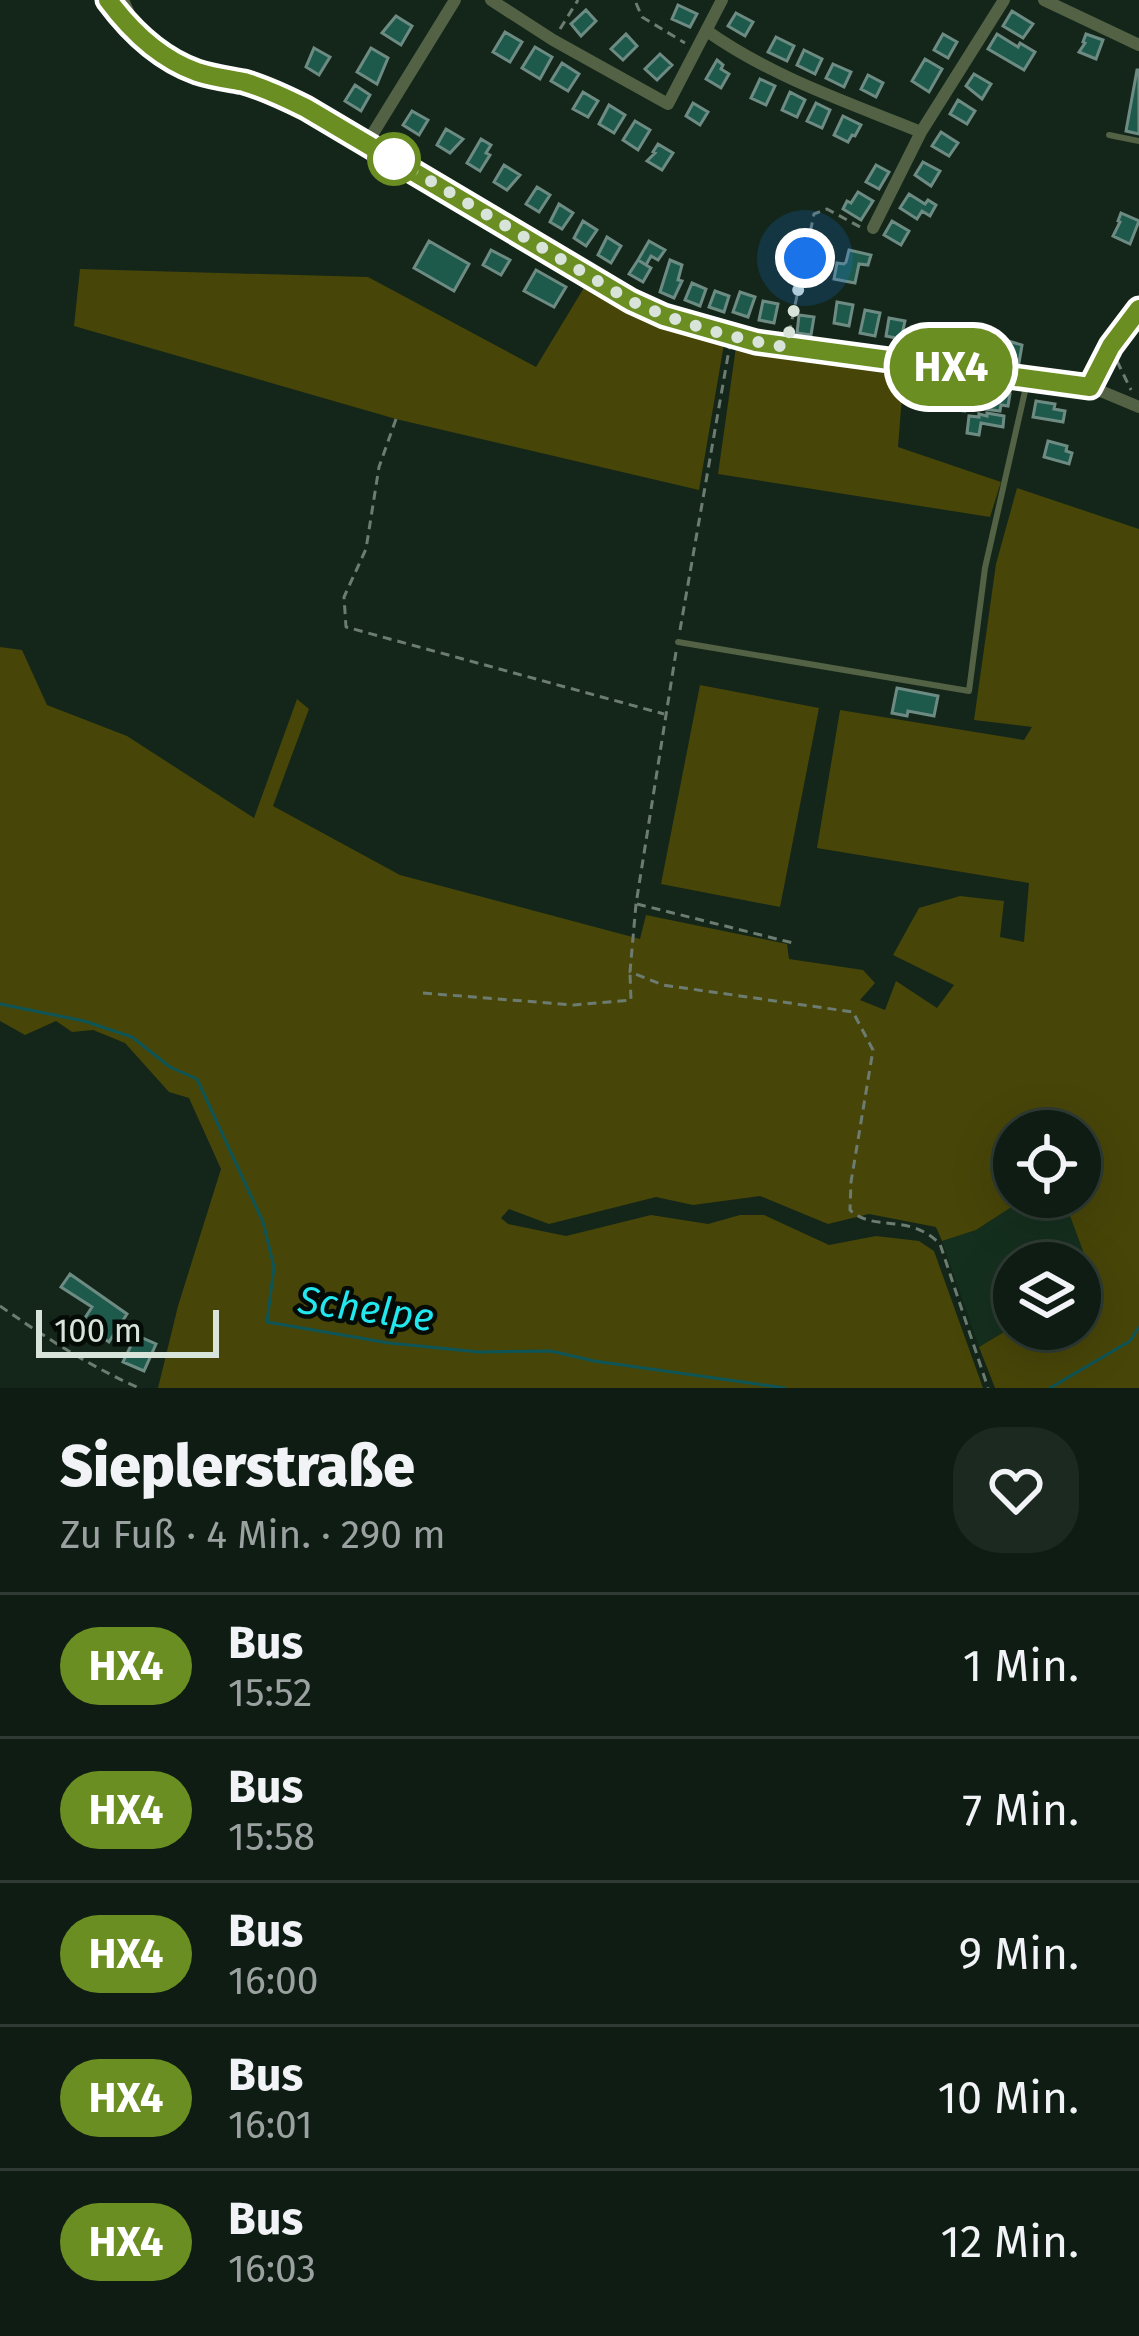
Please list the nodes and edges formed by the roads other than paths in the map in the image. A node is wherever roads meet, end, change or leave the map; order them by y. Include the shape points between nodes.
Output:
1 (108, 0) edge
2 (123, 0) edge
3 (455, 0) edge
4 (491, 0) edge
5 (722, 0) edge
6 (1004, 0) edge
7 (1044, 0) edge
8 (707, 31) junction
9 (150, 45) junction
10 (1139, 45) edge
11 (920, 132) junction
12 (1108, 135) dead end
13 (1139, 141) edge
14 (367, 143) junction
15 (873, 228) road end
16 (1139, 309) edge
17 (1028, 377) junction
18 (1090, 387) junction
19 (1135, 405) edge
20 (678, 642) road end

1 - 9 street
2 - 9 street
3 - 14 street
4 - 8 street via 668,104
5 - 8 street
6 - 11 street
7 - 10 street
8 - 11 street via 798,84
9 - 14 street via 197,72 283,97
11 - 15 street
12 - 13 lane
14 - 17 street via 664,316 786,347
16 - 18 street
17 - 18 street
17 - 20 lane via 986,568 969,691
18 - 19 street

